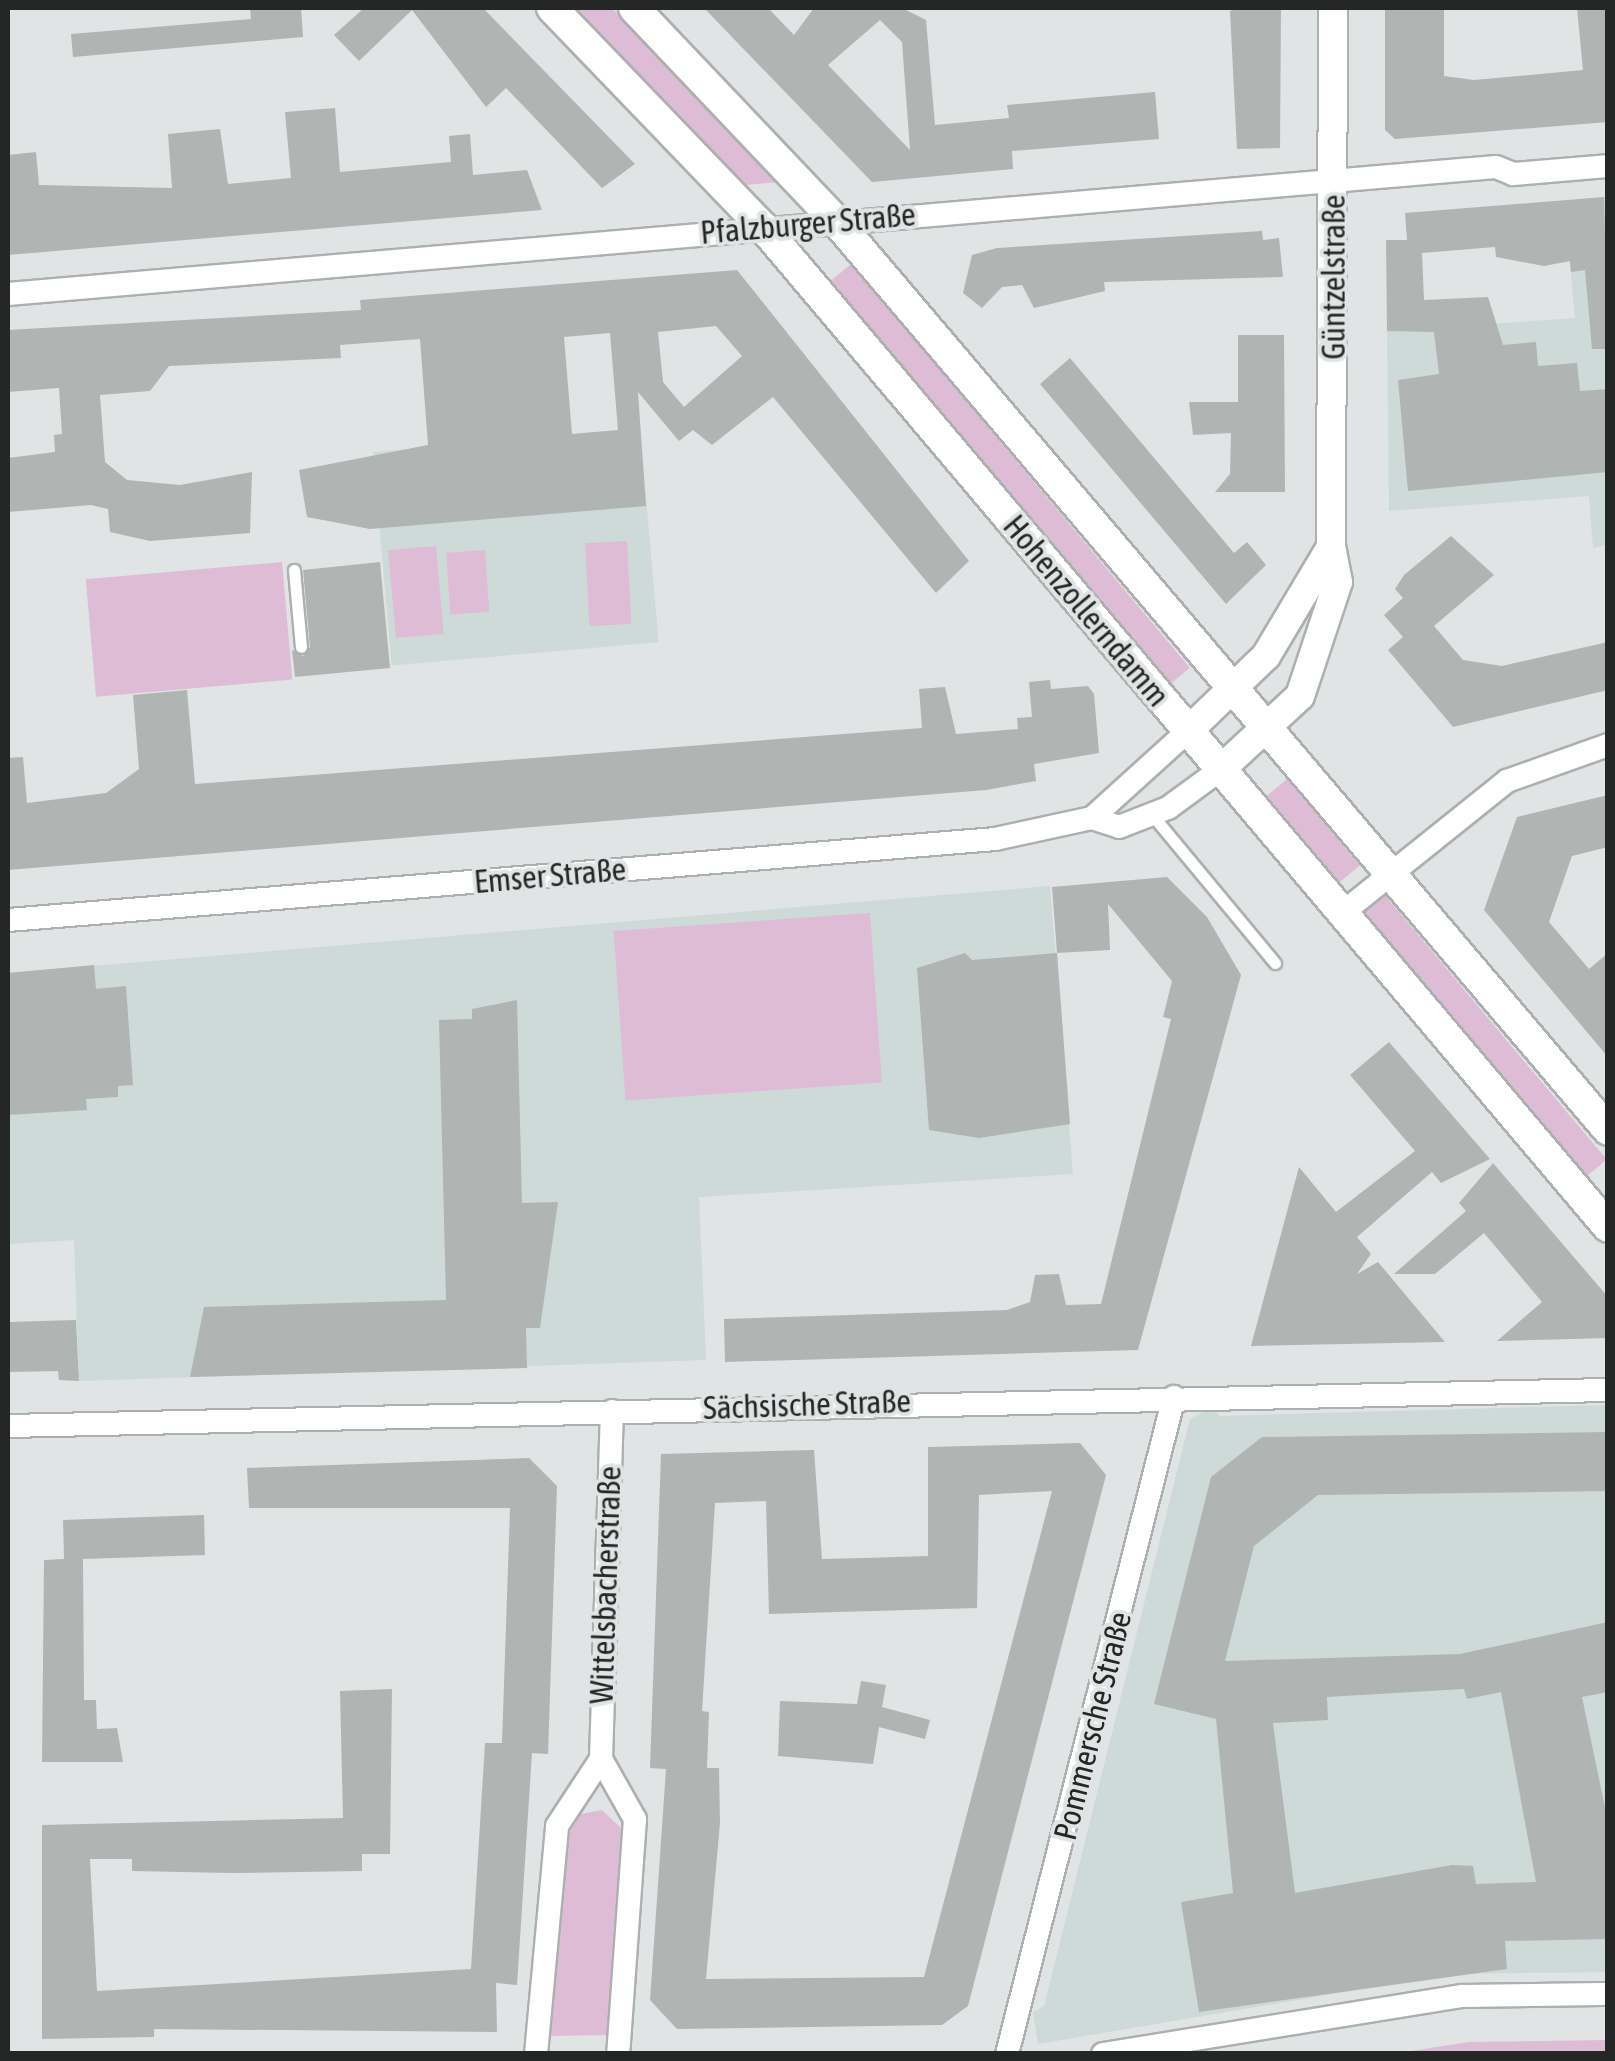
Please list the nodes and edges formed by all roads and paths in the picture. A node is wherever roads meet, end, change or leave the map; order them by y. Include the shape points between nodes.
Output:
1 (552, 8) edge
2 (634, 8) edge
3 (1333, 8) edge
4 (1608, 166) edge
5 (1334, 182) junction
6 (837, 222) junction
7 (763, 227) junction
8 (8, 294) edge
9 (1330, 547) junction
10 (294, 570) dead end
11 (301, 647) dead end
12 (1235, 688) junction
13 (1269, 729) junction
14 (1188, 732) junction
15 (1608, 745) edge
16 (1220, 770) junction
17 (1153, 816) junction
18 (1092, 818) junction
19 (1390, 873) junction
20 (1341, 914) junction
21 (8, 920) edge
22 (1276, 963) dead end
23 (1608, 1130) edge
24 (1602, 1208) edge
25 (1608, 1390) edge
26 (1174, 1397) junction
27 (612, 1411) junction
28 (8, 1426) edge
29 (600, 1759) junction
30 (1608, 1994) edge
31 (536, 2054) edge
32 (618, 2054) edge
33 (1007, 2054) edge
34 (1103, 2054) edge

1 - 7 main road, Hohenzollerndamm
2 - 6 main road, Hohenzollerndamm
3 - 5 street, Güntzelstraße
4 - 5 street, Pfalzburger Straße
5 - 6 street, Pfalzburger Straße
5 - 9 street, Güntzelstraße
6 - 7 street, Pfalzburger Straße
6 - 12 main road, Hohenzollerndamm
7 - 8 street, Pfalzburger Straße
7 - 14 main road, Hohenzollerndamm
9 - 12 street, Güntzelstraße via 1276,643
9 - 13 street, Güntzelstraße via 1338,582 1321,646 1300,696
10 - 11 lane
12 - 13 main road, Hohenzollerndamm
12 - 14 street, Güntzelstraße
13 - 16 street, Güntzelstraße
13 - 19 main road, Hohenzollerndamm
14 - 16 main road, Hohenzollerndamm
14 - 18 street, Emser Straße
15 - 19 street via 1507,781
16 - 17 street, Emser Straße
16 - 20 main road, Hohenzollerndamm
17 - 18 street, Emser Straße via 1119,827
17 - 22 lane
18 - 21 street, Emser Straße via 995,839
19 - 20 street
19 - 23 main road, Hohenzollerndamm
20 - 24 main road, Hohenzollerndamm
25 - 26 street, Sächsische Straße
26 - 27 street, Sächsische Straße
26 - 33 street, Pommersche Straße
27 - 28 street, Sächsische Straße
27 - 29 street, Wittelsbacherstraße
29 - 31 street via 557,1826
29 - 32 street via 634,1819
30 - 34 street via 1462,1996

